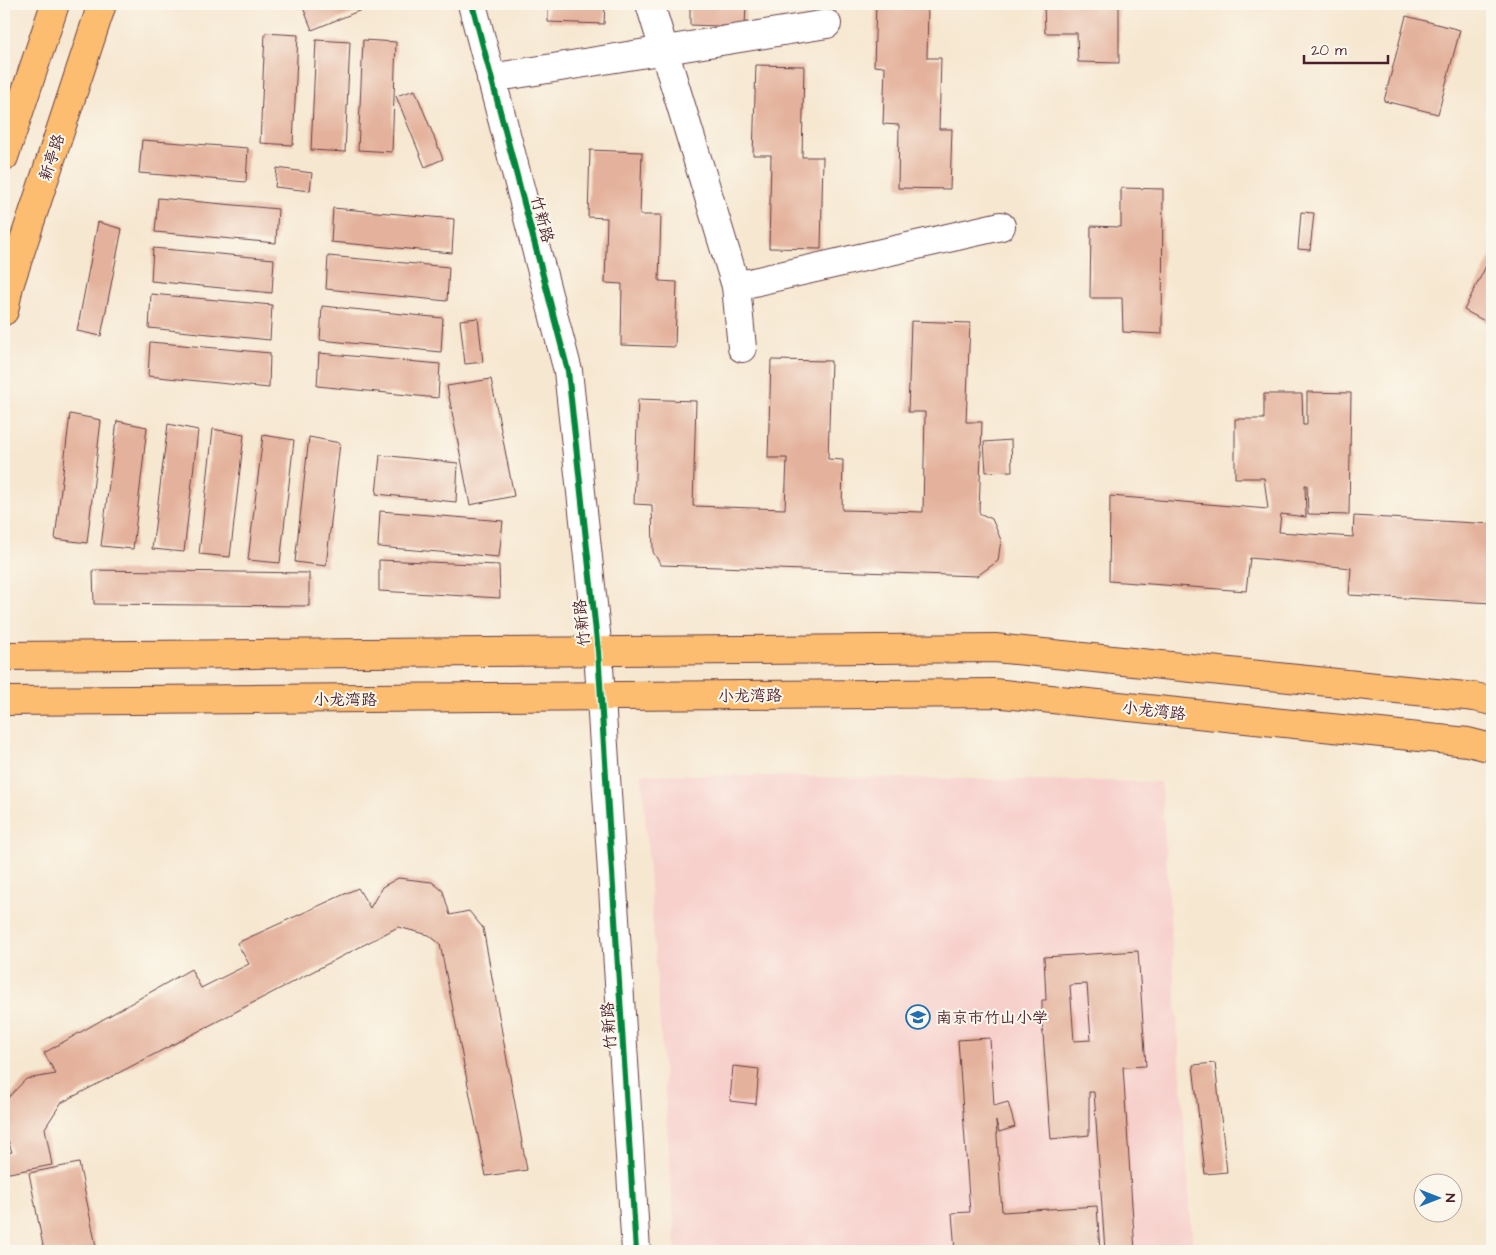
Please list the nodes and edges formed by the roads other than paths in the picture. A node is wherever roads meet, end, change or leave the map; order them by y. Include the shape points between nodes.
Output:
1 (55, 4) edge
2 (102, 4) edge
3 (472, 4) edge
4 (650, 4) edge
5 (827, 24) dead end
6 (664, 50) junction
7 (491, 78) junction
8 (4, 157) edge
9 (1001, 226) dead end
10 (736, 286) junction
11 (4, 311) edge
12 (742, 348) dead end
13 (598, 651) junction
14 (4, 656) edge
15 (601, 697) junction
16 (4, 701) edge
17 (1492, 701) edge
18 (1492, 748) edge
19 (636, 1251) edge

1 - 8 main road
2 - 11 main road, 新亭路 via 8,286
3 - 7 street, 竹新路
4 - 6 street
5 - 6 street
6 - 7 street
6 - 10 street
7 - 13 street, 竹新路 via 568,372
9 - 10 street
10 - 12 street
13 - 14 main road
13 - 15 street, 竹新路
13 - 17 main road via 995,648
15 - 16 main road, 小龙湾路
15 - 18 main road, 小龙湾路 via 993,693 1468,742
15 - 19 street, 竹新路

